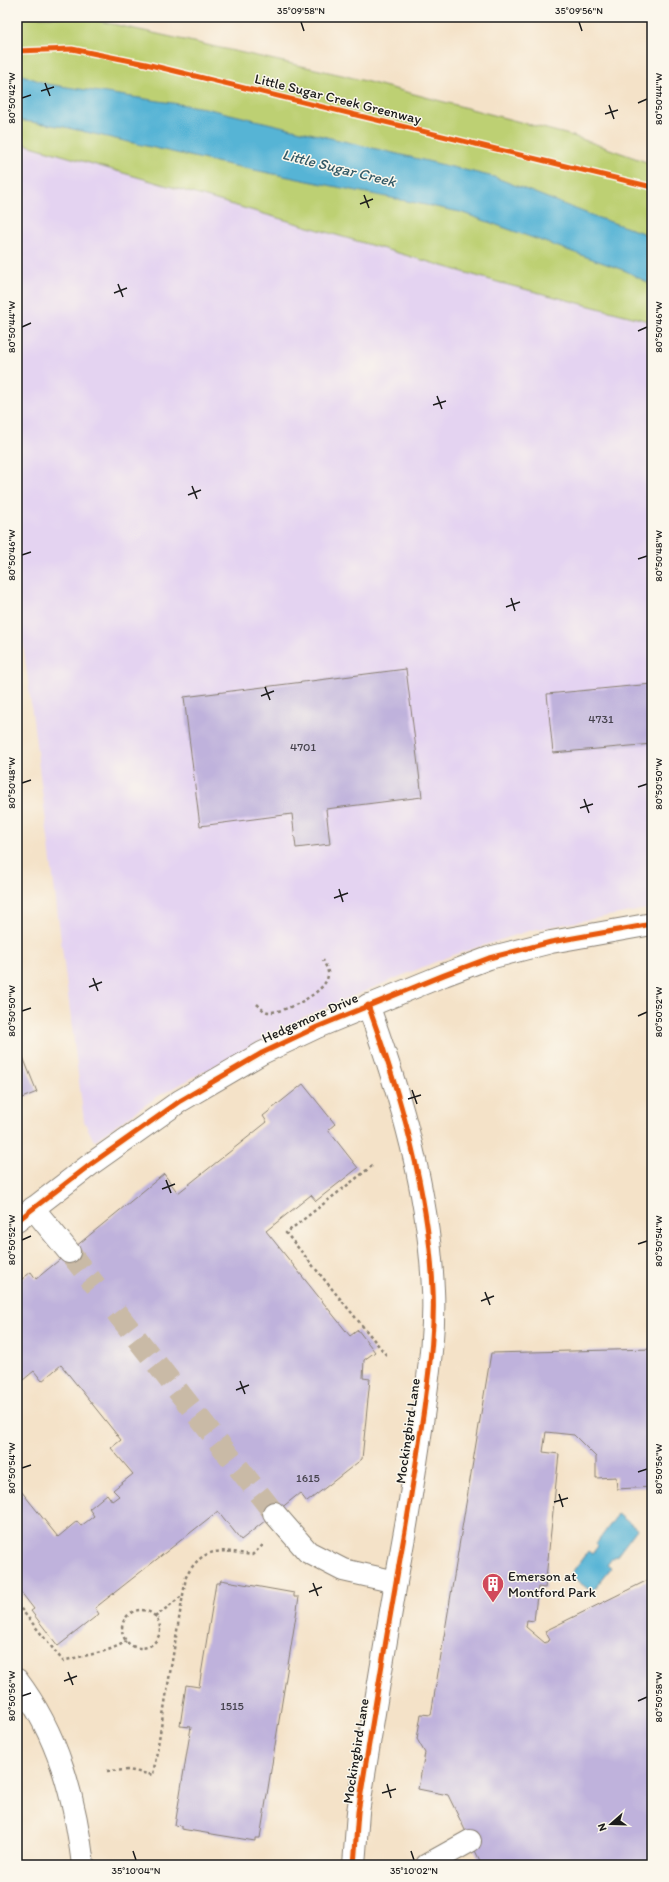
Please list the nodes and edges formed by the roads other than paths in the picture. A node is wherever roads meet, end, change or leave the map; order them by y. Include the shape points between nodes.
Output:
1 (652, 924) edge
2 (368, 1005) junction
3 (25, 1214) edge
4 (69, 1252) tunnel mouth
5 (274, 1513) tunnel mouth
6 (396, 1582) junction
7 (17, 1680) edge
8 (470, 1841) dead end
9 (83, 1865) edge
10 (354, 1865) edge
11 (426, 1865) edge

1 - 2 street, Hedgemore Drive via 551,942 489,958
2 - 3 street, Hedgemore Drive via 262,1053 180,1101
2 - 6 street, Mockingbird Lane via 396,1084 406,1123 430,1245 433,1286 427,1383
3 - 4 street
5 - 6 street via 308,1552 343,1570
6 - 10 street, Mockingbird Lane via 358,1812
7 - 9 street via 48,1728 60,1756
8 - 11 street

